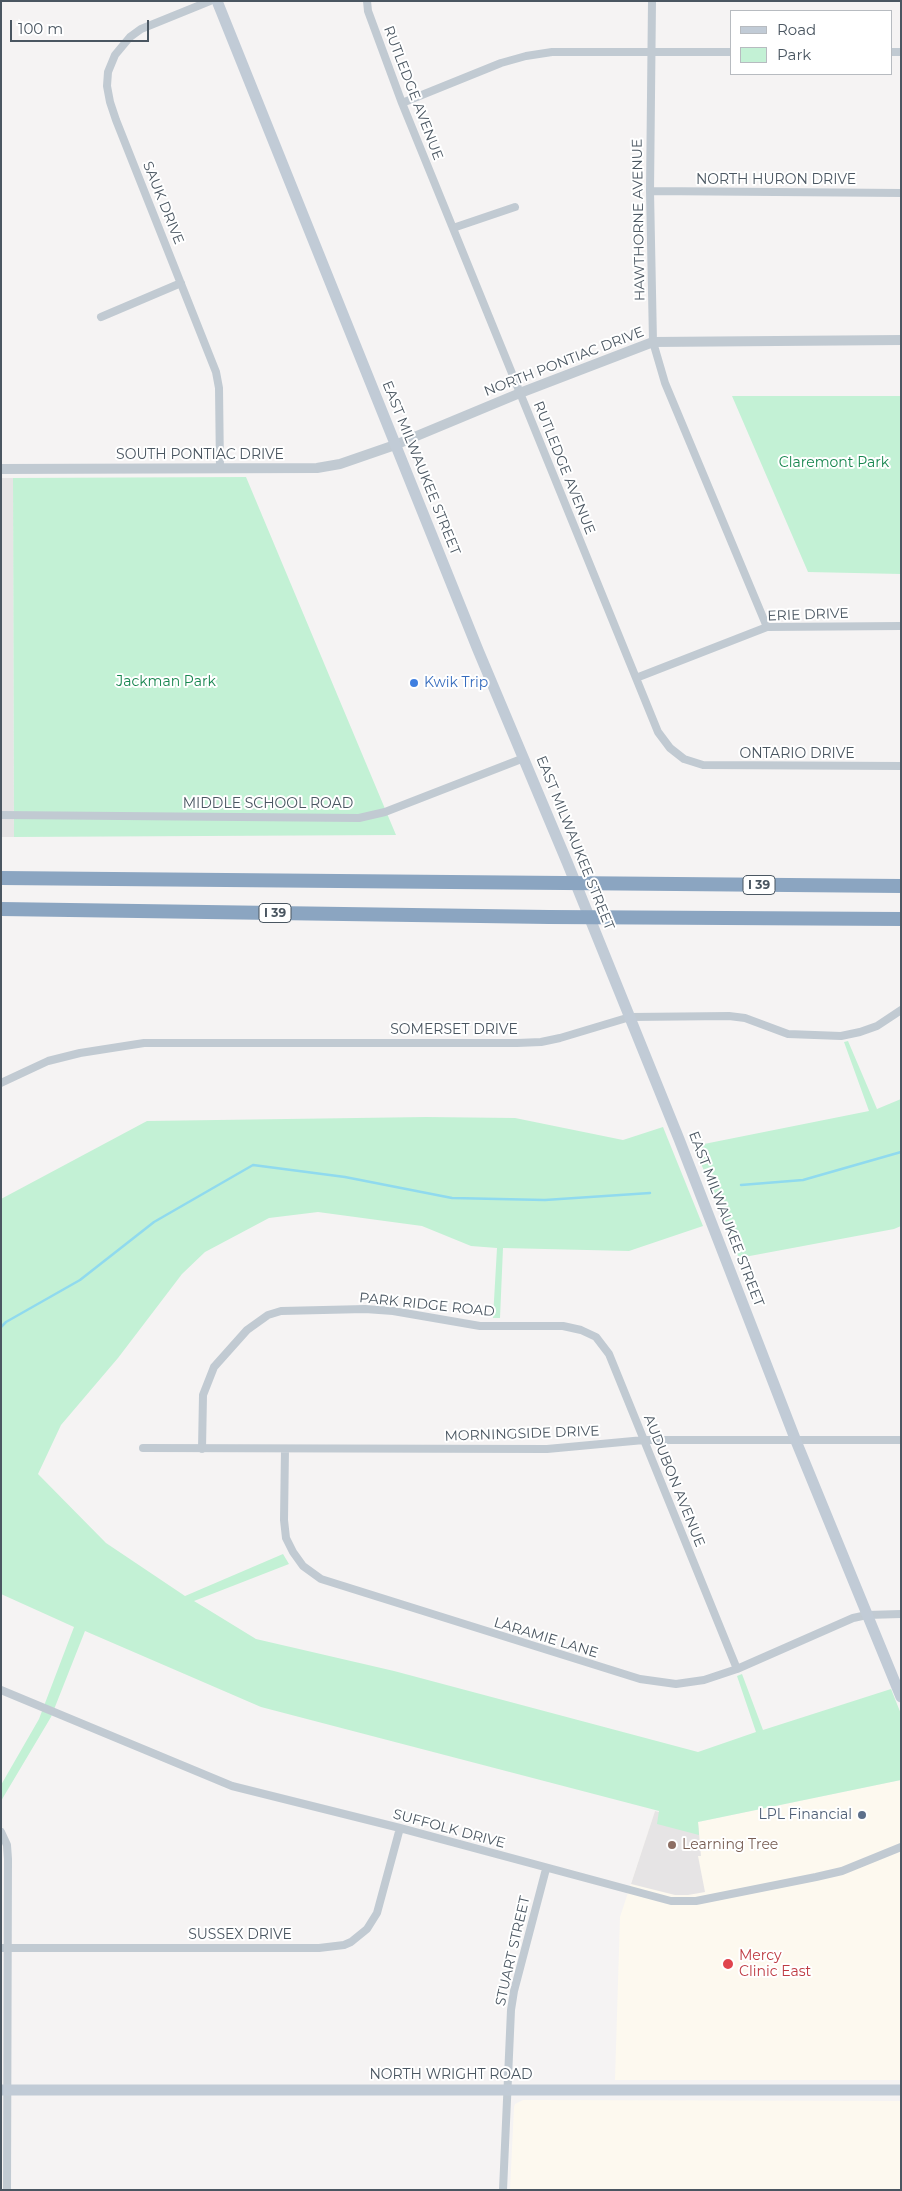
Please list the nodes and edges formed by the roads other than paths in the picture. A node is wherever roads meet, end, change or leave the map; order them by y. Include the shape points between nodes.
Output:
1 (210, 1) edge
2 (217, 1) edge
3 (367, 1) edge
4 (652, 1) edge
5 (650, 52) junction
6 (730, 52) edge
7 (402, 103) junction
8 (650, 191) junction
9 (901, 193) edge
10 (515, 208) dead end
11 (453, 228) junction
12 (181, 283) junction
13 (101, 317) dead end
14 (901, 340) edge
15 (654, 342) junction
16 (520, 393) junction
17 (396, 445) junction
18 (1, 469) edge
19 (220, 469) junction
20 (901, 626) edge
21 (767, 627) junction
22 (636, 678) junction
23 (524, 758) junction
24 (693, 763) joint
25 (901, 766) edge
26 (1, 815) edge
27 (1, 878) edge
28 (901, 886) edge
29 (1, 909) edge
30 (901, 919) edge
31 (901, 1010) edge
32 (630, 1017) junction
33 (1, 1083) edge
34 (564, 1326) joint
35 (644, 1440) junction
36 (901, 1440) edge
37 (796, 1441) junction
38 (144, 1448) dead end
39 (202, 1448) junction
40 (285, 1449) junction
41 (901, 1614) edge
42 (867, 1615) junction
43 (737, 1669) junction
44 (1, 1690) edge
45 (901, 1697) edge
46 (400, 1828) junction
47 (1, 1832) edge
48 (901, 1847) edge
49 (546, 1869) junction
50 (4, 1948) edge
51 (4, 2090) edge
52 (901, 2090) edge
53 (509, 2091) junction
54 (7, 2190) edge
55 (503, 2190) edge

1 - 12 street, SAUK DRIVE via 130,37 115,55 107,79 110,102
2 - 17 main road, EAST MILWAUKEE STREET
3 - 7 street, RUTLEDGE AVENUE
4 - 5 street, HAWTHORNE AVENUE
5 - 6 street
5 - 7 street via 552,52 526,56
5 - 8 street, HAWTHORNE AVENUE
7 - 11 street, RUTLEDGE AVENUE
8 - 9 street, NORTH HURON DRIVE
8 - 15 street, HAWTHORNE AVENUE
10 - 11 street
11 - 16 street, RUTLEDGE AVENUE
12 - 13 street
12 - 19 street, SAUK DRIVE via 220,388
14 - 15 street, NORTH PONTIAC DRIVE
15 - 16 street, NORTH PONTIAC DRIVE
15 - 21 street, HAWTHORNE AVENUE via 665,383
16 - 17 street, NORTH PONTIAC DRIVE
16 - 22 street, RUTLEDGE AVENUE
17 - 19 street, SOUTH PONTIAC DRIVE via 340,464 317,468
17 - 23 main road, EAST MILWAUKEE STREET
18 - 19 street, SOUTH PONTIAC DRIVE
20 - 21 street, ERIE DRIVE
21 - 22 street, ERIE DRIVE
22 - 24 street, RUTLEDGE AVENUE via 658,732 670,748
23 - 26 street, MIDDLE SCHOOL ROAD via 385,812 359,818
23 - 32 main road, EAST MILWAUKEE STREET
24 - 25 street, ONTARIO DRIVE via 725,766
27 - 28 highway, I 39
29 - 30 highway, I 39
31 - 32 street, SOMERSET DRIVE via 877,1026 841,1036 788,1034 745,1018 729,1016
32 - 33 street, SOMERSET DRIVE via 541,1042 144,1043 48,1061
32 - 37 main road, EAST MILWAUKEE STREET
34 - 35 street, AUDUBON AVENUE via 588,1333 606,1348
34 - 39 street, PARK RIDGE ROAD via 480,1326 365,1309 292,1309 275,1313 257,1322 234,1342 214,1367 203,1395
35 - 37 street, MORNINGSIDE DRIVE
35 - 40 street, MORNINGSIDE DRIVE via 547,1449
35 - 43 street, AUDUBON AVENUE
36 - 37 street, MORNINGSIDE DRIVE
37 - 42 main road, EAST MILWAUKEE STREET
38 - 39 street, MORNINGSIDE DRIVE
39 - 40 street, MORNINGSIDE DRIVE
40 - 43 street, LARAMIE LANE via 286,1538 303,1566 321,1579 640,1679 662,1683 691,1682
41 - 42 street, LARAMIE LANE
42 - 43 street, LARAMIE LANE via 833,1624
42 - 45 main road, EAST MILWAUKEE STREET
44 - 46 street, SUFFOLK DRIVE via 232,1786
46 - 49 street, SUFFOLK DRIVE
46 - 50 street, SUSSEX DRIVE via 377,1913 367,1929 344,1945 319,1948
47 - 50 street via 6,1845
48 - 49 street, SUFFOLK DRIVE via 842,1870 685,1903 641,1895
49 - 53 street, STUART STREET via 514,1991
50 - 51 street
51 - 53 main road, NORTH WRIGHT ROAD
51 - 54 street
52 - 53 main road, NORTH WRIGHT ROAD
53 - 55 street, STUART STREET

